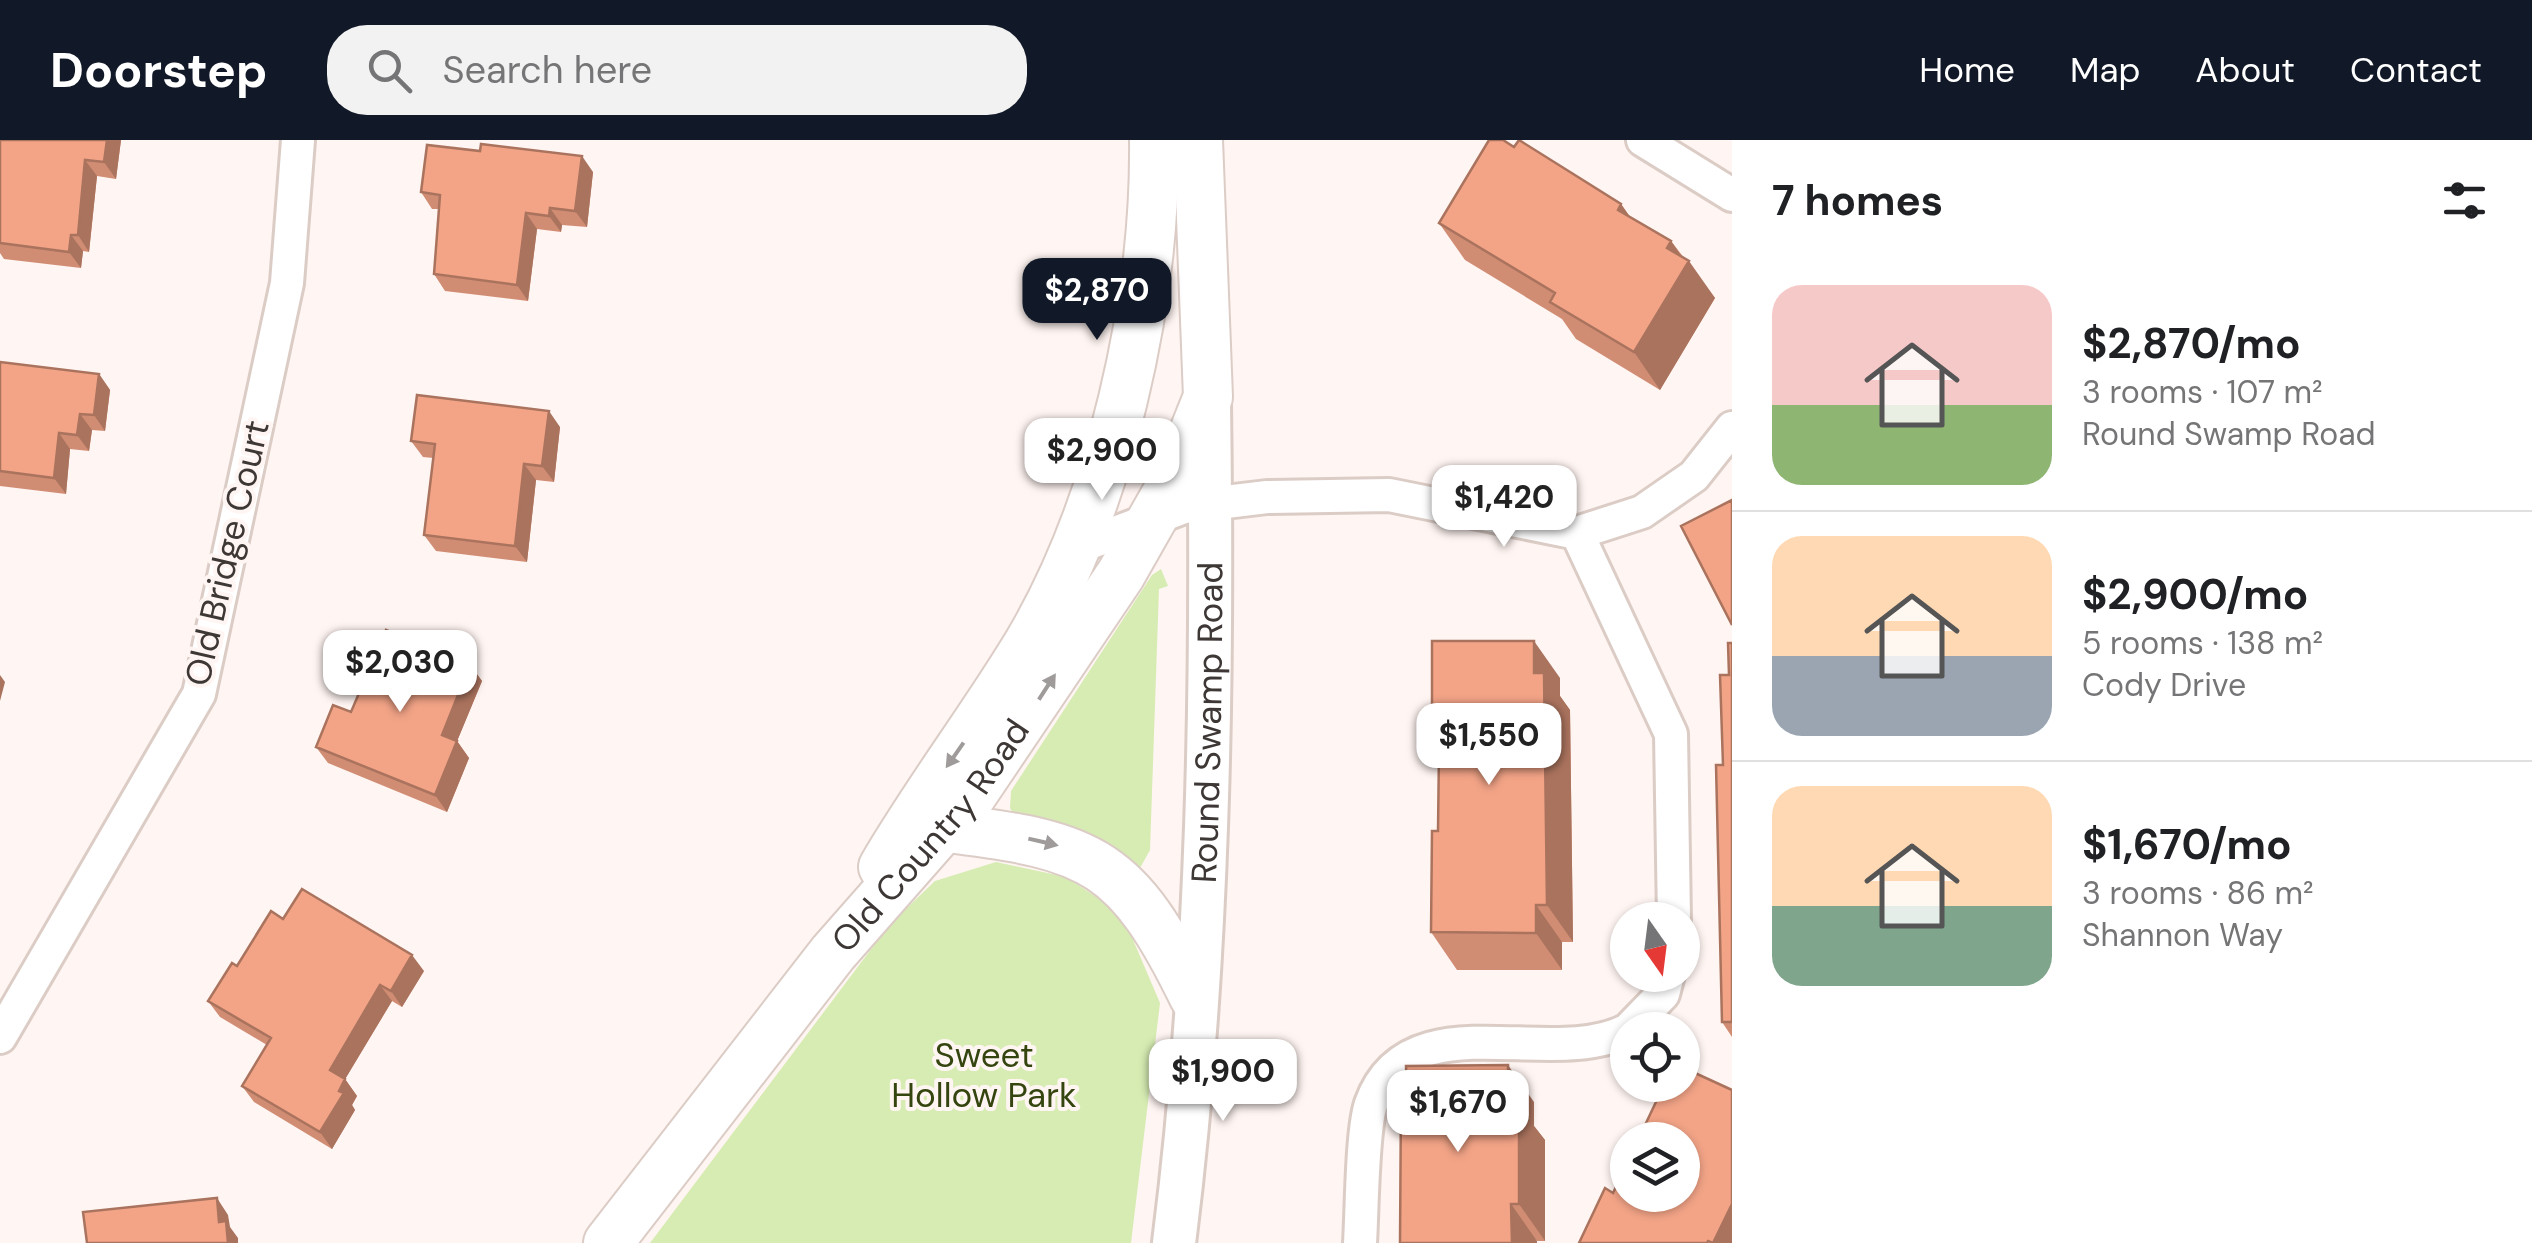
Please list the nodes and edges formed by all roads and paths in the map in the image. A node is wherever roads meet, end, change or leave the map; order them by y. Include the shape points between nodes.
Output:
1 (298, 140) edge
2 (1154, 140) edge
3 (1198, 140) edge
4 (1643, 140) edge
5 (1732, 195) edge
6 (1208, 397) junction
7 (1732, 428) edge
8 (1210, 501) junction
9 (1155, 516) junction
10 (1578, 533) junction
11 (1074, 549) junction
12 (946, 828) junction
13 (1674, 902) edge
14 (833, 953) junction
15 (1664, 992) edge
16 (1194, 997) junction
17 (1646, 1012) edge
18 (0, 1037) edge
19 (1610, 1039) edge
20 (608, 1243) edge
21 (1174, 1243) edge
22 (1360, 1243) edge

1 - 18 street, Old Bridge Court via 287,284 198,694
2 - 11 main road via 1142,320
3 - 6 main road, Round Swamp Road
4 - 5 street
6 - 8 street, Round Swamp Road
6 - 9 main road, Old Country Road via 1194,441
7 - 10 street via 1694,476 1642,512
8 - 9 street
8 - 10 street via 1389,495
8 - 16 street, Round Swamp Road via 1210,690
9 - 11 street
12 -> 9 main road, Old Country Road via 1036,704
10 - 13 street via 1671,734
11 -> 14 main road via 1030,641 912,818
12 - 14 main road, Old Country Road
12 -> 16 main road via 1062,847 1110,872 1154,920
14 - 20 main road, Old Country Road
15 - 17 street
16 - 21 street, Round Swamp Road
19 - 22 street via 1444,1044 1399,1061 1371,1105

